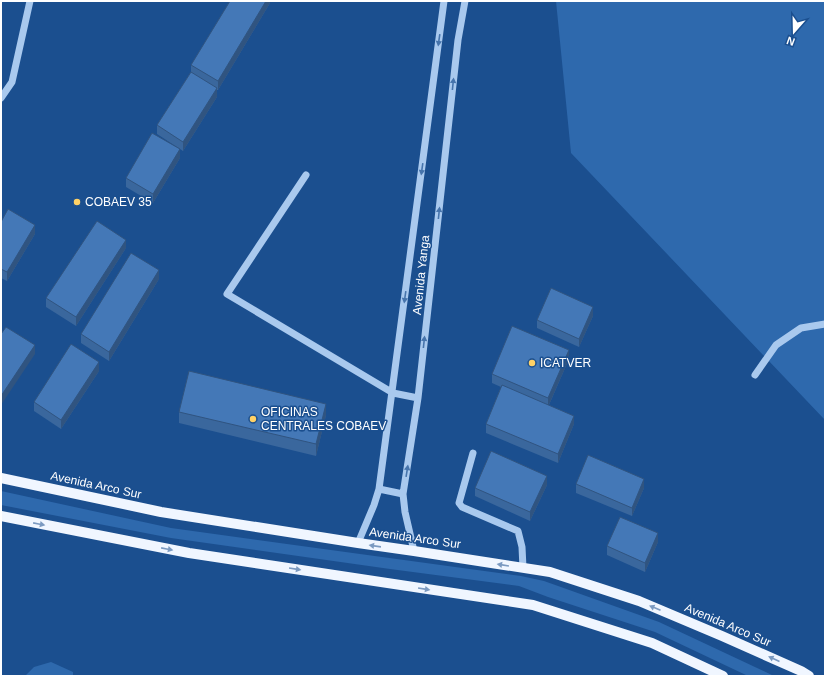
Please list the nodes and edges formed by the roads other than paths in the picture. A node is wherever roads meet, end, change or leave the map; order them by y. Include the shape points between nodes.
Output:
1 (30, 1) edge
2 (444, 1) edge
3 (465, 1) edge
4 (1, 98) edge
5 (306, 175) dead end
6 (825, 324) edge
7 (755, 375) dead end
8 (393, 393) junction
9 (418, 398) junction
10 (473, 453) dead end
11 (1, 478) edge
12 (379, 489) junction
13 (403, 494) junction
14 (1, 516) edge
15 (358, 543) junction
16 (414, 551) junction
17 (523, 568) junction
18 (723, 676) edge
19 (809, 676) edge

1 - 4 street via 12,82
2 -> 8 street, Avenida Yanga
9 -> 3 street, Avenida Yanga via 458,40
5 - 8 street via 227,294
6 - 7 street via 801,328 776,344
8 - 9 street
8 - 12 street, Avenida Yanga
13 -> 9 street, Avenida Yanga
10 - 17 street via 459,503 462,507 518,531
11 - 15 main road, Avenida Arco Sur via 162,512
12 - 13 street
12 - 15 street, Avenida Yanga
13 - 16 street, Avenida Yanga
14 -> 18 main road via 188,553 533,605 652,643
16 -> 15 main road, Avenida Arco Sur
17 -> 16 main road, Avenida Arco Sur
19 -> 17 main road, Avenida Arco Sur via 639,601 550,572

